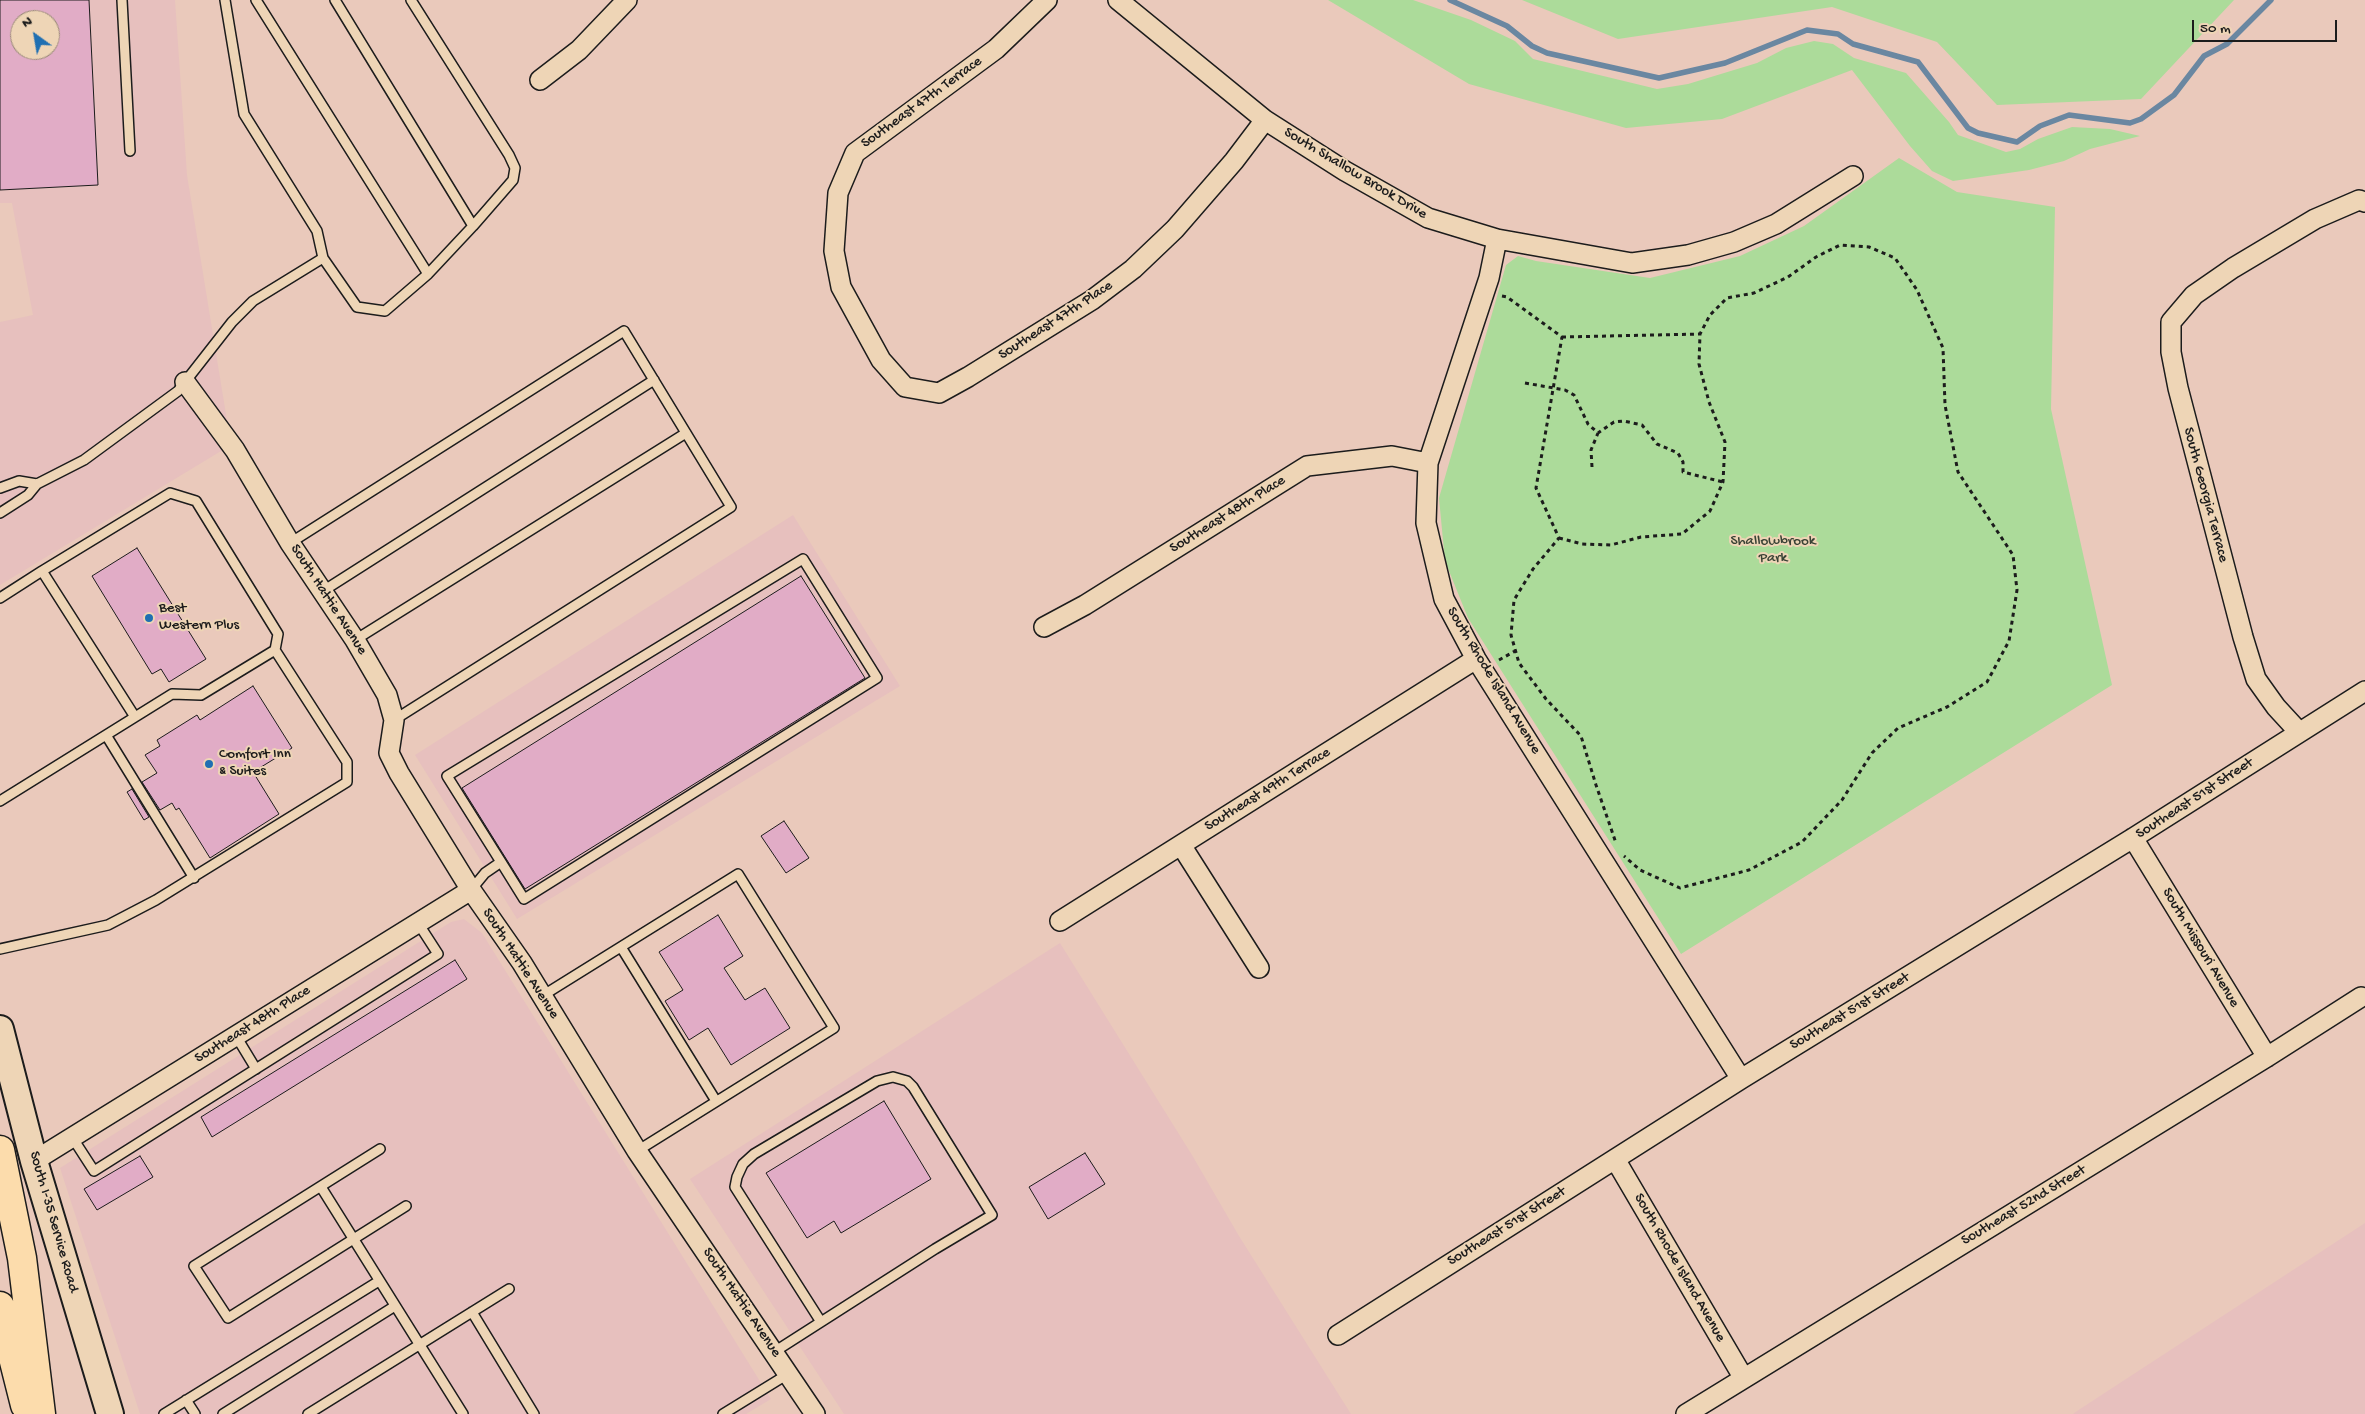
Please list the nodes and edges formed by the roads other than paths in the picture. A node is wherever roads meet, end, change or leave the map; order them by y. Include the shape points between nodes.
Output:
1 (122, 0) edge
2 (225, 0) edge
3 (256, 0) edge
4 (335, 0) edge
5 (411, 0) edge
6 (627, 0) edge
7 (1048, 0) edge
8 (1118, 0) edge
9 (540, 80) dead end
10 (1265, 120) junction
11 (130, 151) dead end
12 (1853, 176) dead end
13 (2365, 202) edge
14 (473, 226) junction
15 (1497, 239) junction
16 (323, 258) junction
17 (428, 274) junction
18 (840, 287) joint
19 (654, 380) junction
20 (186, 382) junction
21 (686, 433) junction
22 (1428, 463) junction
23 (37, 484) junction
24 (0, 488) edge
25 (0, 512) edge
26 (290, 543) junction
27 (42, 571) junction
28 (323, 591) junction
29 (0, 598) edge
30 (1044, 627) dead end
31 (355, 640) junction
32 (275, 650) junction
33 (1476, 659) junction
34 (2365, 691) edge
35 (135, 717) junction
36 (394, 720) junction
37 (2299, 732) junction
38 (106, 735) junction
39 (0, 801) edge
40 (2133, 838) junction
41 (1181, 845) junction
42 (501, 862) junction
43 (194, 878) junction
44 (472, 890) junction
45 (1060, 921) dead end
46 (418, 923) junction
47 (621, 947) junction
48 (0, 949) edge
49 (1259, 968) dead end
50 (542, 996) junction
51 (2361, 997) dead end
52 (0, 1029) edge
53 (236, 1036) junction
54 (2268, 1058) junction
55 (256, 1070) junction
56 (1741, 1078) junction
57 (716, 1101) junction
58 (72, 1137) junction
59 (380, 1149) dead end
60 (0, 1150) edge
61 (637, 1151) junction
62 (1615, 1159) junction
63 (34, 1161) junction
64 (320, 1187) junction
65 (406, 1206) dead end
66 (354, 1240) junction
67 (379, 1280) junction
68 (509, 1289) dead end
69 (0, 1306) edge
70 (395, 1306) junction
71 (472, 1312) junction
72 (821, 1322) junction
73 (1338, 1335) dead end
74 (420, 1345) junction
75 (774, 1352) junction
76 (788, 1374) junction
77 (1743, 1377) junction
78 (186, 1400) junction
79 (27, 1414) edge
80 (41, 1414) edge
81 (110, 1414) edge
82 (164, 1414) edge
83 (195, 1414) edge
84 (223, 1414) edge
85 (308, 1414) edge
86 (463, 1414) edge
87 (534, 1414) edge
88 (723, 1414) edge
89 (815, 1414) edge
90 (1686, 1414) edge

1 - 11 lane
2 - 16 lane via 244,114 317,231
3 - 17 lane
4 - 14 lane
5 - 14 lane via 515,168 513,180
6 - 9 street via 579,50
7 - 18 street, Southeast 47th Terrace via 996,49 855,153 838,193 834,222 834,251
8 - 10 street, South Shallow Brook Drive
10 - 15 street, South Shallow Brook Drive via 1428,218
10 - 18 street, Southeast 47th Place via 1176,229 1133,269 1092,300 939,393 905,387 881,360
12 - 15 street, South Shallow Brook Drive via 1776,224 1734,242 1688,255 1632,263
13 - 37 street, South Georgia Terrace via 2359,200 2315,219 2233,268 2194,295 2171,322 2171,352 2178,388 2242,637 2256,679
14 - 17 lane
15 - 22 street, South Rhode Island Avenue via 1485,291
16 - 17 lane via 357,307 385,311
16 - 20 lane via 253,301 232,322
19 - 21 lane
19 - 26 lane via 624,331
19 - 28 lane
20 - 23 lane via 84,460
20 - 26 street, South Hattie Avenue via 235,450
21 - 31 lane
21 - 36 lane via 731,507
22 - 30 street, Southeast 48th Place via 1392,456 1307,466 1085,605
22 - 33 street, South Rhode Island Avenue via 1426,523 1433,560 1444,599
23 - 24 lane via 19,481
23 - 25 lane via 28,495
26 - 28 street, South Hattie Avenue
27 - 29 lane
27 - 32 lane via 170,493 196,501 278,634
27 - 35 lane
28 - 31 street, South Hattie Avenue
31 - 36 street, South Hattie Avenue via 387,696
32 - 35 lane via 200,695 172,694
32 - 43 lane via 347,762 347,782
33 - 41 street, Southeast 49th Terrace
33 - 56 street, South Rhode Island Avenue
34 - 37 street, Southeast 51st Street
35 - 38 lane
36 - 44 street, South Hattie Avenue via 389,753 398,773
37 - 40 street, Southeast 51st Street
38 - 39 lane
38 - 43 lane
40 - 54 street, South Missouri Avenue
40 - 56 street, Southeast 51st Street
41 - 45 street, Southeast 49th Terrace
41 - 49 street
42 - 42 lane via 524,899 877,678 803,558 447,776
42 - 44 lane via 485,872
43 - 48 lane via 108,925
44 - 46 street, Southeast 48th Place
44 - 50 street, South Hattie Avenue
46 - 53 street, Southeast 48th Place
46 - 55 lane via 438,954
47 - 50 lane
47 - 57 lane
47 - 57 lane via 738,874 834,1028
50 - 61 street, South Hattie Avenue
51 - 54 street, Southeast 52nd Street
52 - 63 main road, South I-35 Service Road
53 - 55 lane
53 - 58 street, Southeast 48th Place
54 - 77 street, Southeast 52nd Street
55 - 58 lane via 94,1171
56 - 62 street, Southeast 51st Street
57 - 61 lane
58 - 63 street, Southeast 48th Place
59 - 64 lane
60 - 80 highway via 22,1258
61 - 75 street, South Hattie Avenue
62 - 73 street, Southeast 51st Street
62 - 77 street, South Rhode Island Avenue
63 - 81 main road, South I-35 Service Road
64 - 66 lane
64 - 66 lane via 194,1266 228,1318
65 - 66 lane
66 - 67 lane
67 - 70 lane
67 - 78 lane
68 - 71 lane
69 - 79 highway
70 - 74 lane
70 - 84 lane
71 - 74 lane
71 - 87 lane
72 - 72 lane via 992,1215 907,1081 893,1077 877,1081 754,1154 743,1164 737,1177 736,1187
72 - 75 lane
74 - 85 lane
74 - 86 lane
75 - 76 street, South Hattie Avenue
76 - 88 lane
76 - 89 street, South Hattie Avenue
77 - 90 street, Southeast 52nd Street
78 - 82 lane
78 - 83 lane

